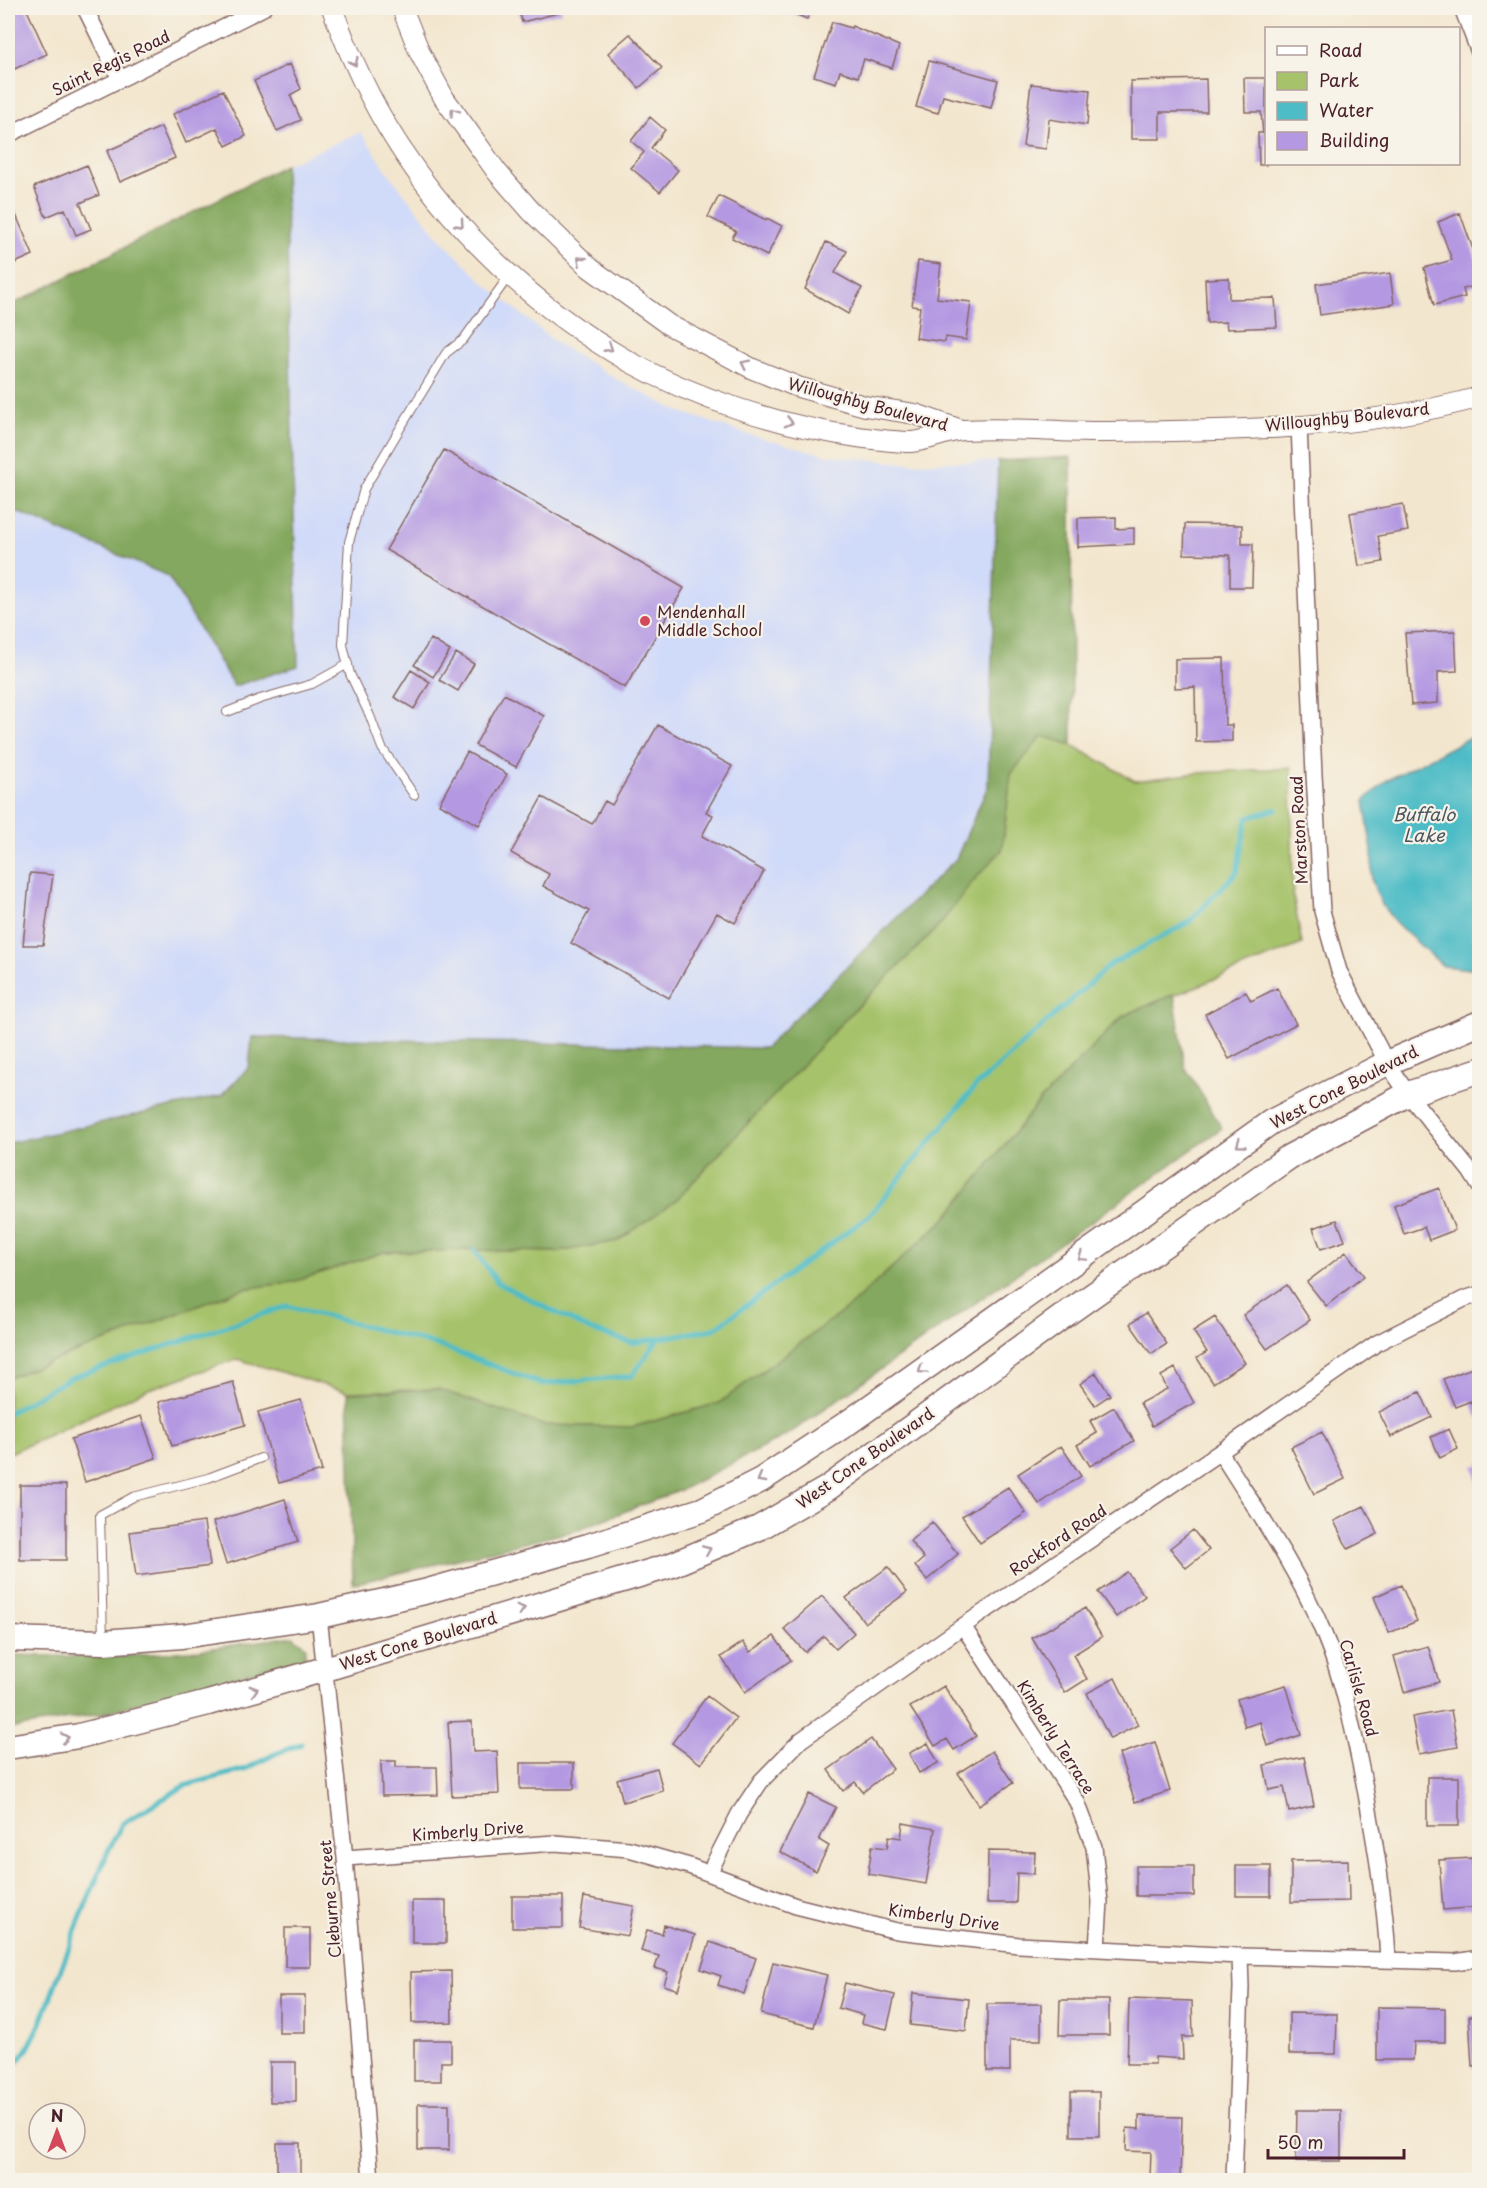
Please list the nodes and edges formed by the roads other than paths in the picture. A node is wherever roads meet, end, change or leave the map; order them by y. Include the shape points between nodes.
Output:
1 (85, 8) edge
2 (263, 8) edge
3 (332, 8) edge
4 (402, 8) edge
5 (1462, 8) edge
6 (1479, 55) edge
7 (120, 79) junction
8 (8, 135) edge
9 (509, 275) junction
10 (1479, 396) edge
11 (1299, 426) junction
12 (961, 430) junction
13 (348, 664) junction
14 (227, 712) dead end
15 (414, 795) dead end
16 (1479, 1023) edge
17 (1387, 1063) junction
18 (1479, 1070) edge
19 (1408, 1094) junction
20 (1479, 1188) edge
21 (1479, 1294) edge
22 (1220, 1452) junction
23 (261, 1458) dead end
24 (319, 1616) junction
25 (963, 1626) junction
26 (8, 1639) edge
27 (103, 1642) junction
28 (325, 1670) junction
29 (8, 1747) edge
30 (345, 1858) junction
31 (709, 1873) junction
32 (1097, 1948) junction
33 (1240, 1956) junction
34 (1479, 1958) edge
35 (1388, 1959) junction
36 (371, 2181) edge
37 (1234, 2181) edge

1 - 7 street
2 - 7 street, Saint Regis Road
3 -> 9 street, Willoughby Boulevard via 370,98 396,142 428,187
12 -> 4 street, Willoughby Boulevard via 915,414 865,406 798,387 753,369 669,326 598,274 538,218 483,153 444,98
5 - 6 street
7 - 8 street, Saint Regis Road
9 -> 12 street, Willoughby Boulevard via 571,324 629,361 726,404 857,437 912,442
9 - 13 lane via 463,340 446,353 364,489 349,542 343,645
10 - 11 street, Willoughby Boulevard via 1378,417
11 - 12 street, Willoughby Boulevard via 1126,432
11 - 17 street, Marston Road via 1322,911 1339,971
13 - 14 lane via 312,684
13 - 15 lane via 382,748
16 - 17 main road, West Cone Boulevard
17 - 19 street, Marston Road
17 -> 24 main road, West Cone Boulevard via 1270,1122 859,1415 760,1480 702,1510 588,1546 424,1592
18 - 19 main road, West Cone Boulevard
19 - 20 street, Marston Road via 1470,1171
28 -> 19 main road, West Cone Boulevard via 669,1566 759,1528 828,1488 1289,1157
21 - 22 street, Rockford Road via 1377,1343
22 - 25 street, Rockford Road
22 - 35 street, Carlisle Road via 1295,1574 1324,1634 1351,1716 1376,1848
23 - 27 lane via 208,1478 133,1497 100,1515
24 - 27 main road, West Cone Boulevard via 182,1636
24 - 28 street, Cleburne Street
25 - 31 street, Rockford Road via 801,1740 760,1781
25 - 32 street, Kimberly Terrace via 1077,1802 1094,1847 1100,1902
26 - 27 main road, West Cone Boulevard
29 -> 28 main road, West Cone Boulevard via 79,1736
28 - 30 street, Cleburne Street
30 - 31 street, Kimberly Drive via 555,1843 629,1849
30 - 36 street, Cleburne Street
31 - 32 street, Kimberly Drive via 796,1906 897,1932 1019,1945
32 - 33 street, Kimberly Drive
33 - 35 street, Kimberly Drive
33 - 37 street
34 - 35 street, Kimberly Drive via 1455,1962

